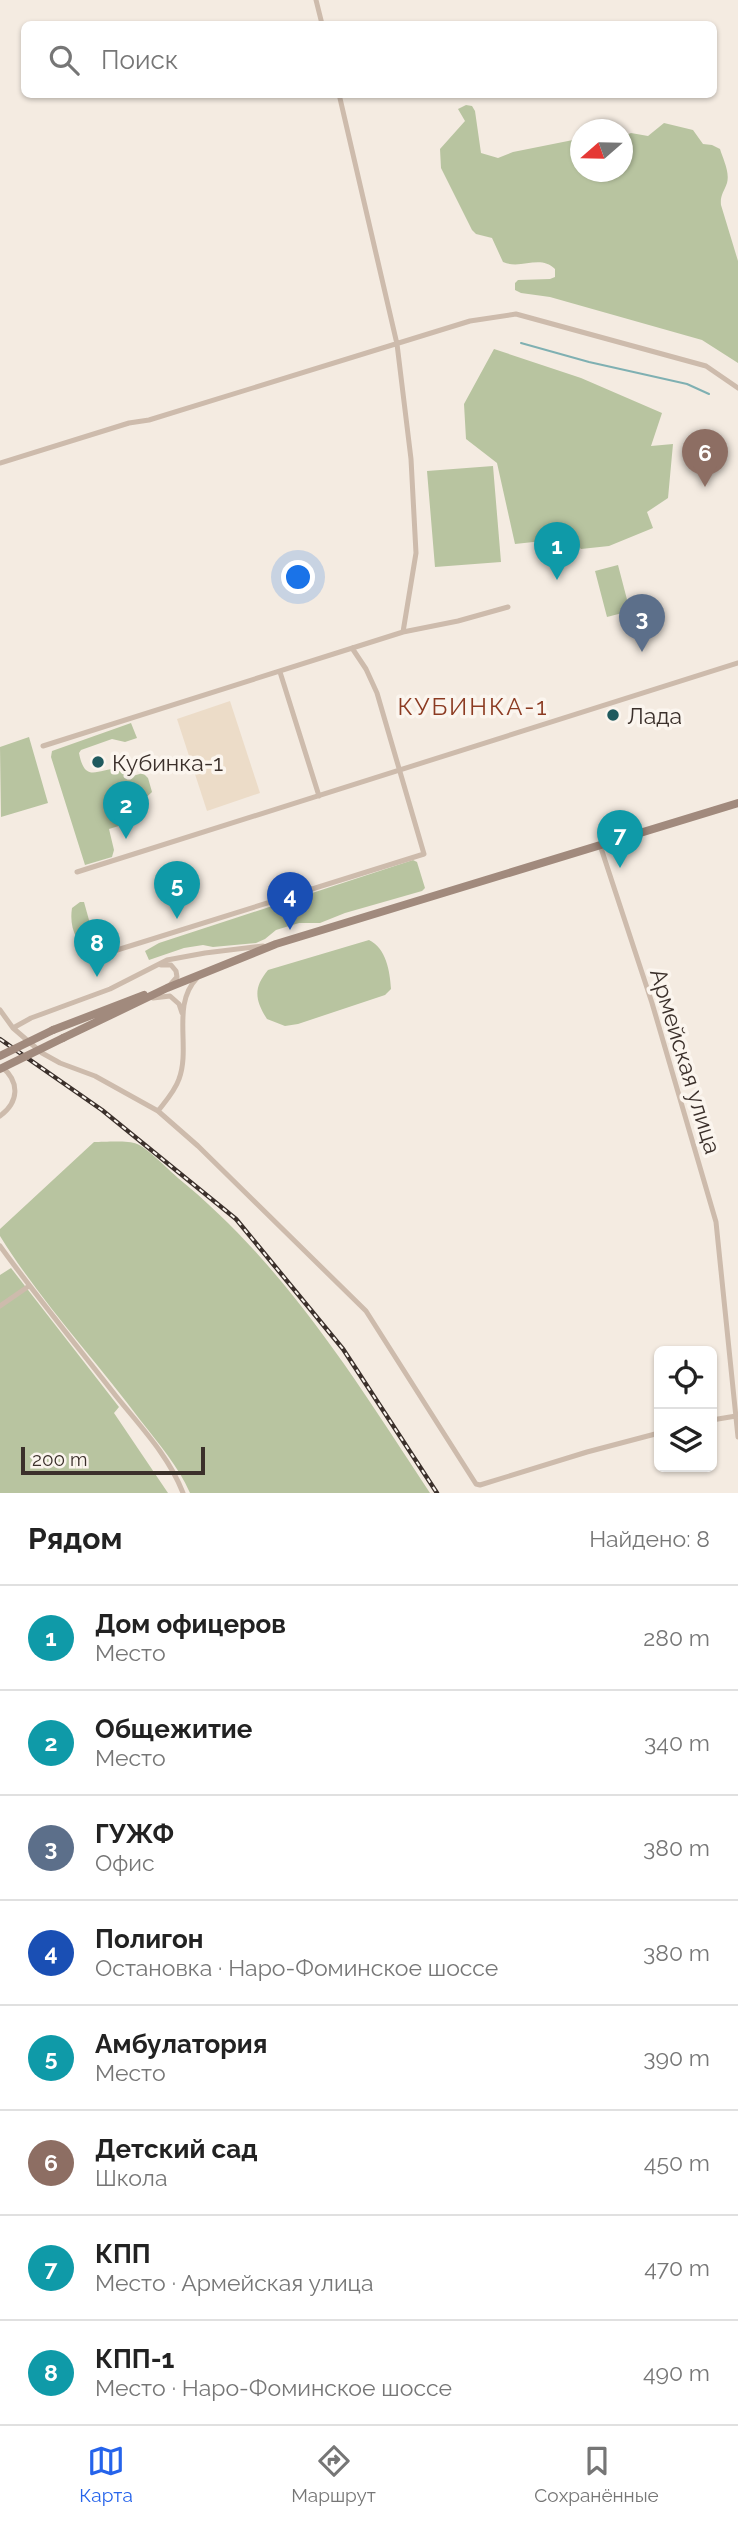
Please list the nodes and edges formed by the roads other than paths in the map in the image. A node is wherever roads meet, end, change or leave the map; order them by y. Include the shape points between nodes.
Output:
1 (316, 0) edge
2 (321, 21) edge
3 (340, 98) edge
4 (397, 344) junction
5 (738, 388) edge
6 (0, 463) edge
7 (508, 607) dead end
8 (403, 632) junction
9 (352, 648) junction
10 (738, 663) edge
11 (280, 672) junction
12 (43, 746) dead end
13 (400, 772) junction
14 (319, 796) junction
15 (738, 803) edge
16 (600, 845) junction
17 (78, 872) dead end
18 (276, 944) junction
19 (101, 955) dead end
20 (154, 967) junction
21 (204, 972) junction
22 (165, 988) junction
23 (140, 1002) junction
24 (0, 1010) edge
25 (183, 1019) junction
26 (13, 1028) junction
27 (0, 1056) edge
28 (0, 1068) edge
29 (158, 1111) junction
30 (0, 1116) edge
31 (0, 1246) edge
32 (29, 1286) junction
33 (0, 1306) edge
34 (737, 1415) edge
35 (717, 1419) edge
36 (654, 1434) edge
37 (738, 1437) edge
38 (183, 1493) edge

1 - 2 street
3 - 4 street
4 - 5 street via 470,321 516,314 706,366
4 - 6 street
4 - 8 street via 411,459 416,553
7 - 8 street
8 - 9 street
9 - 11 street
9 - 13 street via 377,693
10 - 13 street
11 - 12 street
11 - 14 street
13 - 14 street
13 - 19 street via 424,854
14 - 17 street
15 - 16 main road
16 - 18 main road
16 - 34 street, Армейская улица via 716,1222
18 - 20 street via 183,956
18 - 21 main road
20 - 22 street via 174,967 177,977
20 - 26 street
21 - 22 main road
21 - 25 street via 189,988
22 - 23 main road
22 - 27 main road, bridge via 53,1030
23 - 25 street via 170,996 179,1004
23 - 28 main road, bridge
24 - 26 street
25 - 29 street via 180,1079
26 - 29 street via 42,1053
28 - 30 street via 8,1073 16,1092 15,1102
29 - 36 street via 366,1311 480,1485
31 - 32 street
32 - 33 street
32 - 38 street via 147,1434 176,1474
34 - 35 street
34 - 37 street, Армейская улица

